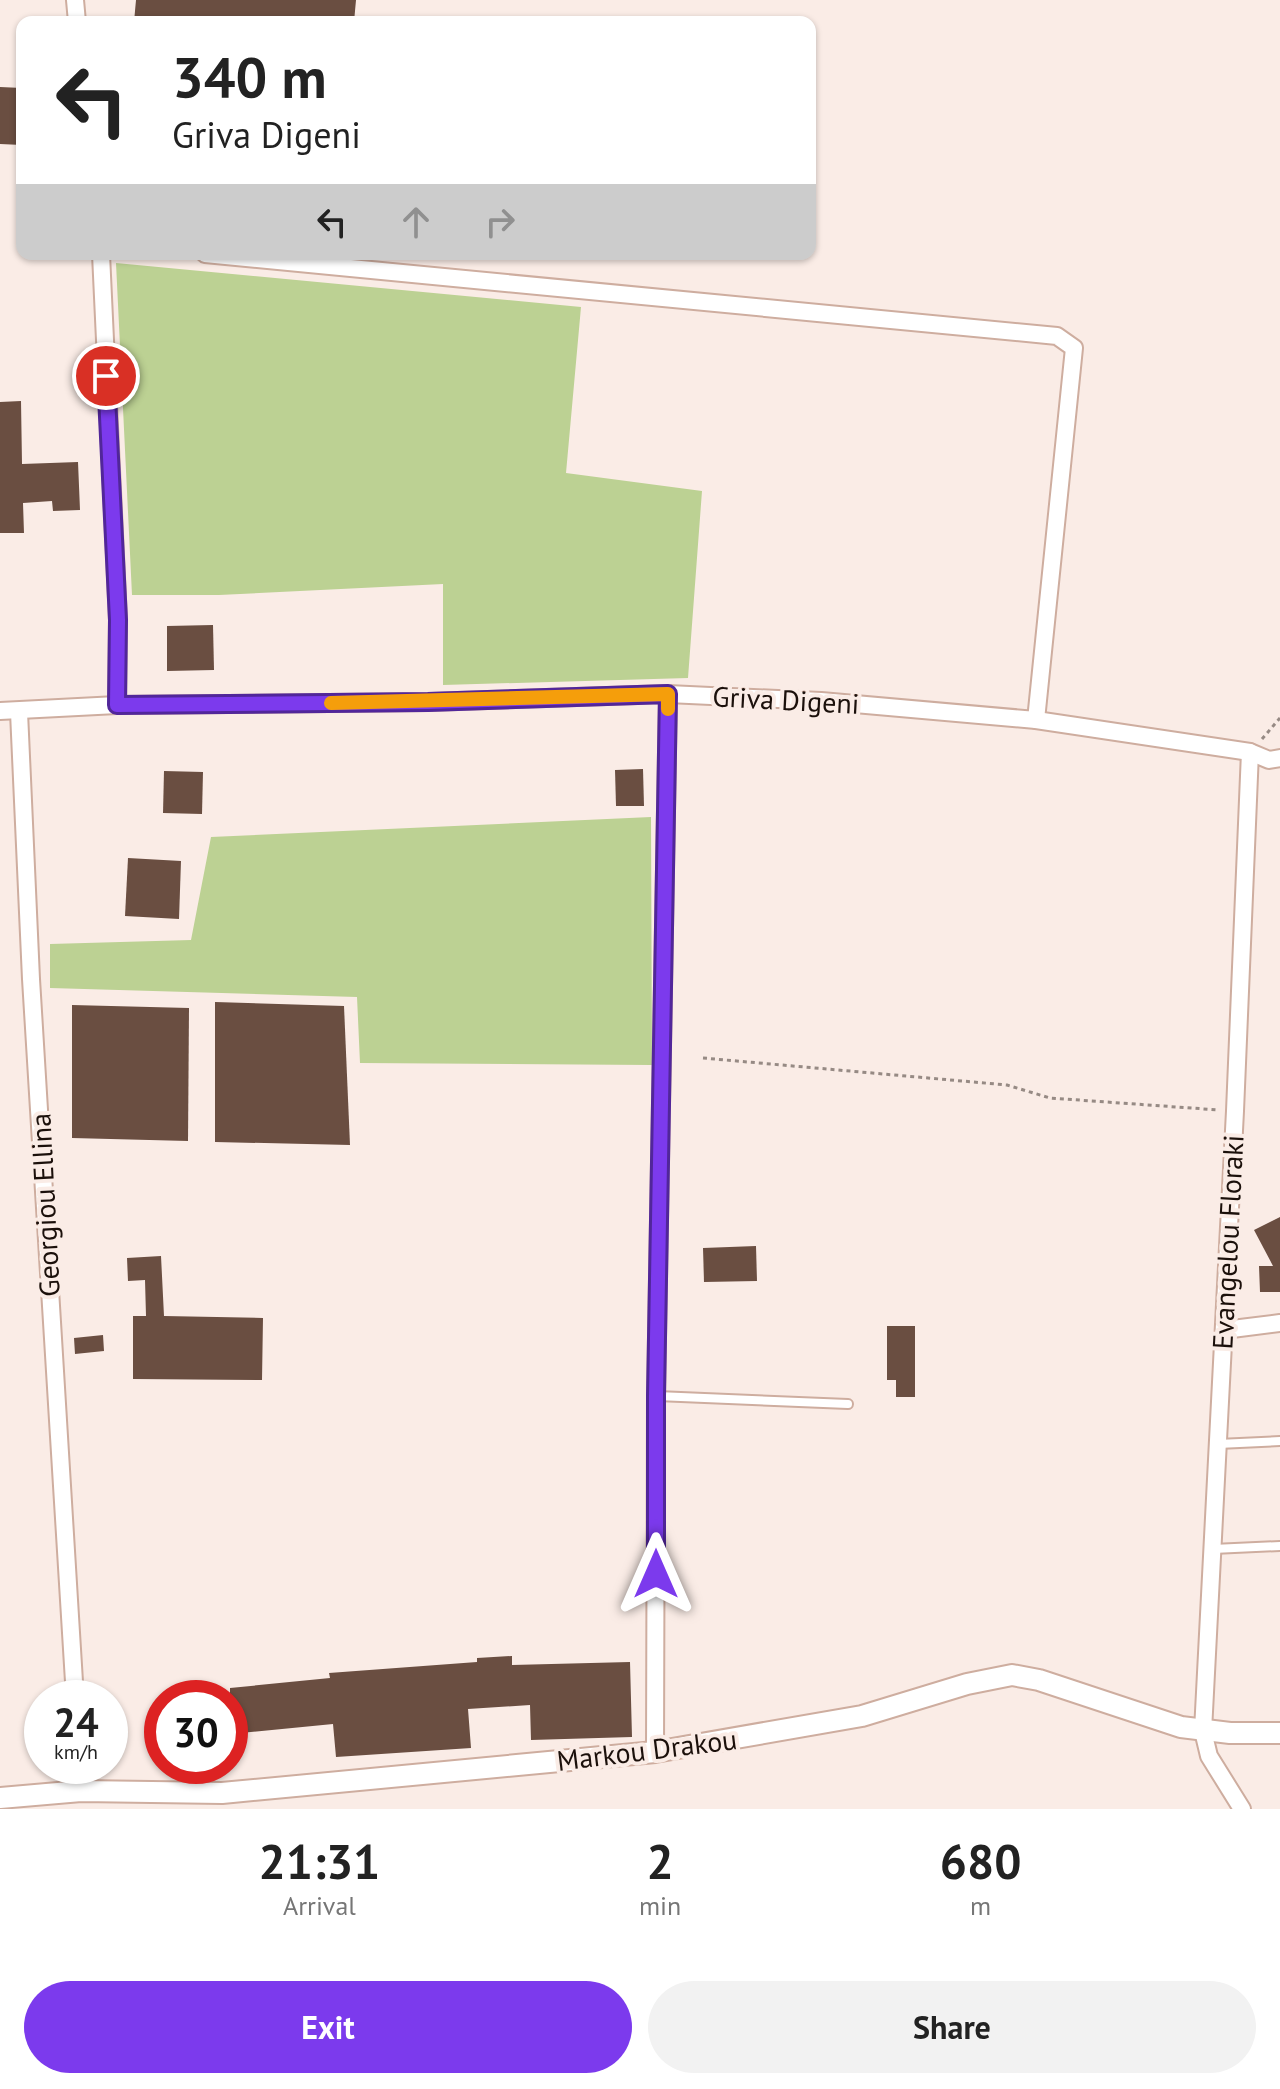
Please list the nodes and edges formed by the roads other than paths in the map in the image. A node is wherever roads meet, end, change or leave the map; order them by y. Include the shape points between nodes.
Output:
1 (101, 260) edge
2 (267, 260) edge
3 (668, 694) junction
4 (117, 705) junction
5 (0, 711) edge
6 (19, 712) junction
7 (1036, 720) junction
8 (1250, 752) junction
9 (1280, 758) edge
10 (1280, 1323) edge
11 (1224, 1330) junction
12 (656, 1396) junction
13 (848, 1404) dead end
14 (1280, 1441) edge
15 (1218, 1444) junction
16 (1280, 1546) edge
17 (1212, 1549) junction
18 (74, 1680) edge
19 (1203, 1731) junction
20 (1280, 1733) edge
21 (655, 1752) junction
22 (80, 1784) edge
23 (81, 1791) junction
24 (0, 1798) edge
25 (222, 1801) edge
26 (1242, 1809) edge

1 - 4 street via 118,620
2 - 7 street via 1057,336 1074,348
3 - 4 street, Griva Digeni
3 - 7 street, Griva Digeni
3 - 12 street
4 - 6 street, Griva Digeni
5 - 6 street, Griva Digeni
6 - 18 street, Georgiou Ellina
7 - 8 street, Griva Digeni
8 - 9 street, Griva Digeni via 1269,760
8 - 11 street, Evangelou Floraki
10 - 11 street
11 - 15 street, Evangelou Floraki
12 - 13 lane
12 - 21 street
14 - 15 lane
15 - 17 street, Evangelou Floraki
16 - 17 lane
17 - 19 street, Evangelou Floraki
19 - 20 street, Markou Drakou
19 - 21 street, Markou Drakou via 1012,1675 862,1716
19 - 26 street via 1216,1770
21 - 25 street, Markou Drakou
22 - 23 street
23 - 24 street, Markou Drakou
23 - 25 street, Markou Drakou

